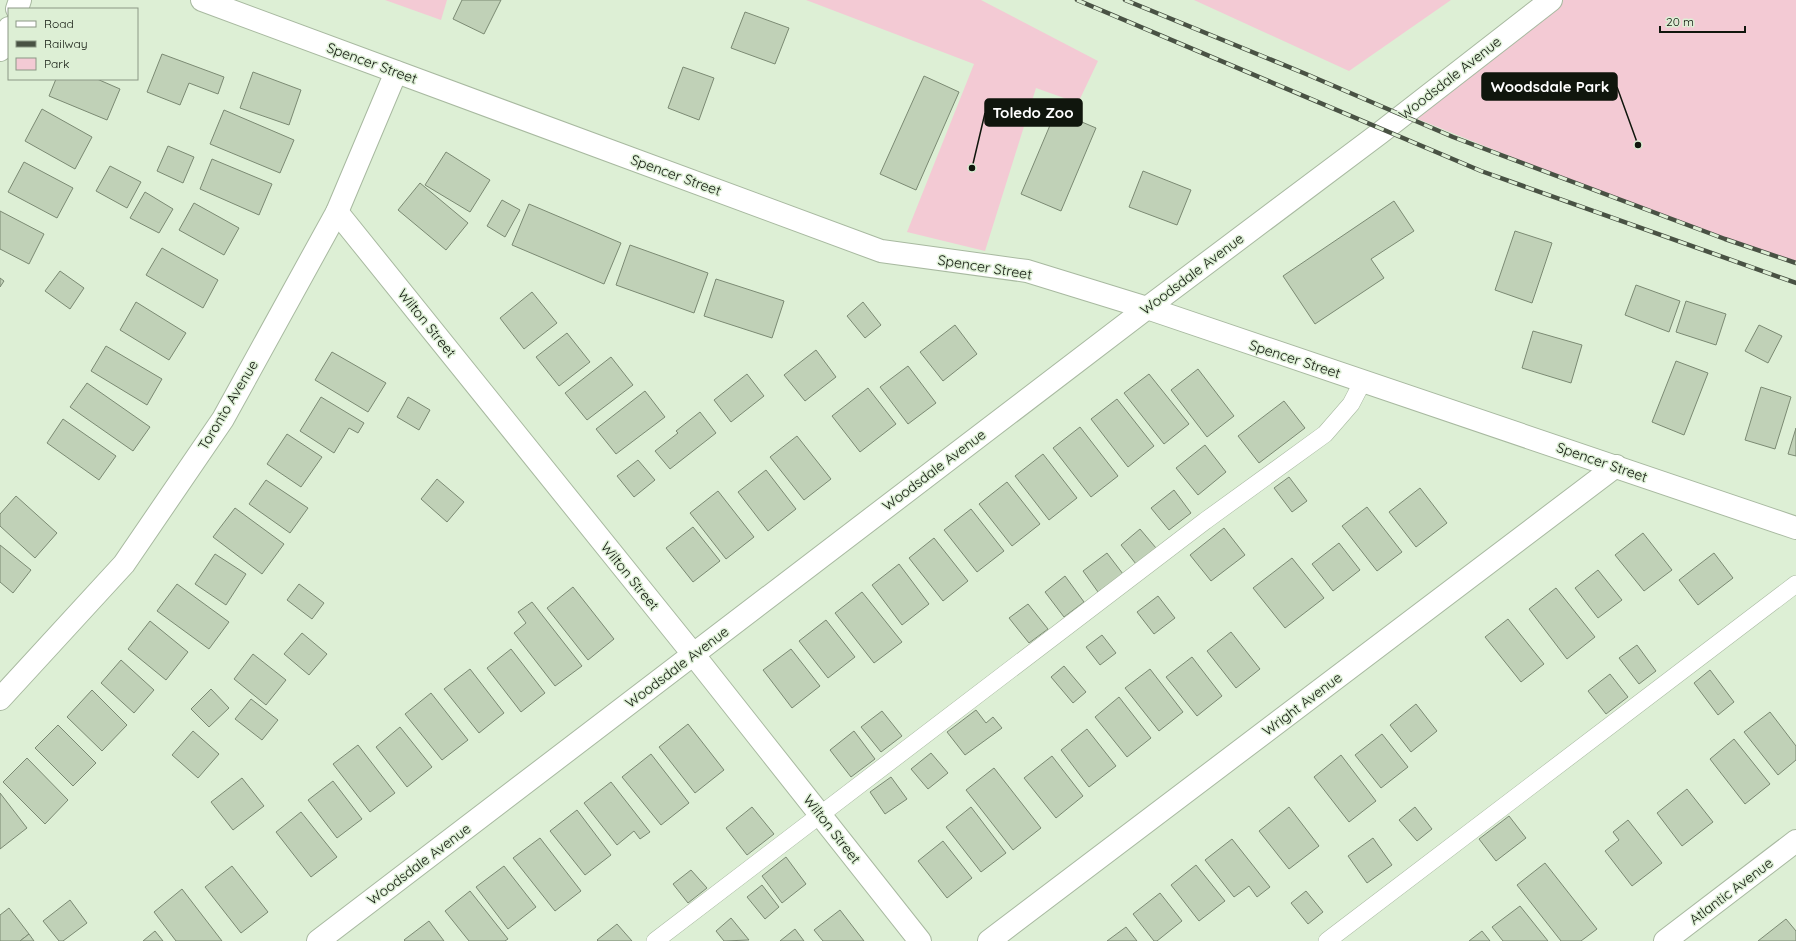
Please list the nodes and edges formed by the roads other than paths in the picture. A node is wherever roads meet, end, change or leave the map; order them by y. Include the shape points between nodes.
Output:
1 (202, 0) edge
2 (1551, 0) edge
3 (8, 30) edge
4 (0, 50) edge
5 (396, 72) junction
6 (337, 212) junction
7 (1147, 308) junction
8 (1363, 381) junction
9 (1616, 466) junction
10 (1796, 528) edge
11 (1796, 584) edge
12 (693, 654) junction
13 (0, 700) edge
14 (820, 814) junction
15 (1796, 841) edge
16 (318, 941) edge
17 (655, 941) edge
18 (920, 941) edge
19 (989, 941) edge
20 (1327, 941) edge
21 (1665, 941) edge

1 - 5 street, Spencer Street
2 - 7 street, Woodsdale Avenue via 1380,134
3 - 4 street
5 - 6 street, Toronto Avenue
5 - 7 street, Spencer Street via 881,251 1027,271
6 - 12 street, Wilton Street
6 - 13 street, Toronto Avenue via 223,419 124,564
7 - 8 street, Spencer Street
7 - 12 street, Woodsdale Avenue
8 - 9 street, Spencer Street
8 - 14 lane via 1351,404 1325,434 1205,521
9 - 10 street, Spencer Street
9 - 19 street, Wright Avenue
11 - 20 lane
12 - 14 street, Wilton Street
12 - 16 street, Woodsdale Avenue
14 - 17 lane
14 - 18 street, Wilton Street
15 - 21 street, Atlantic Avenue

